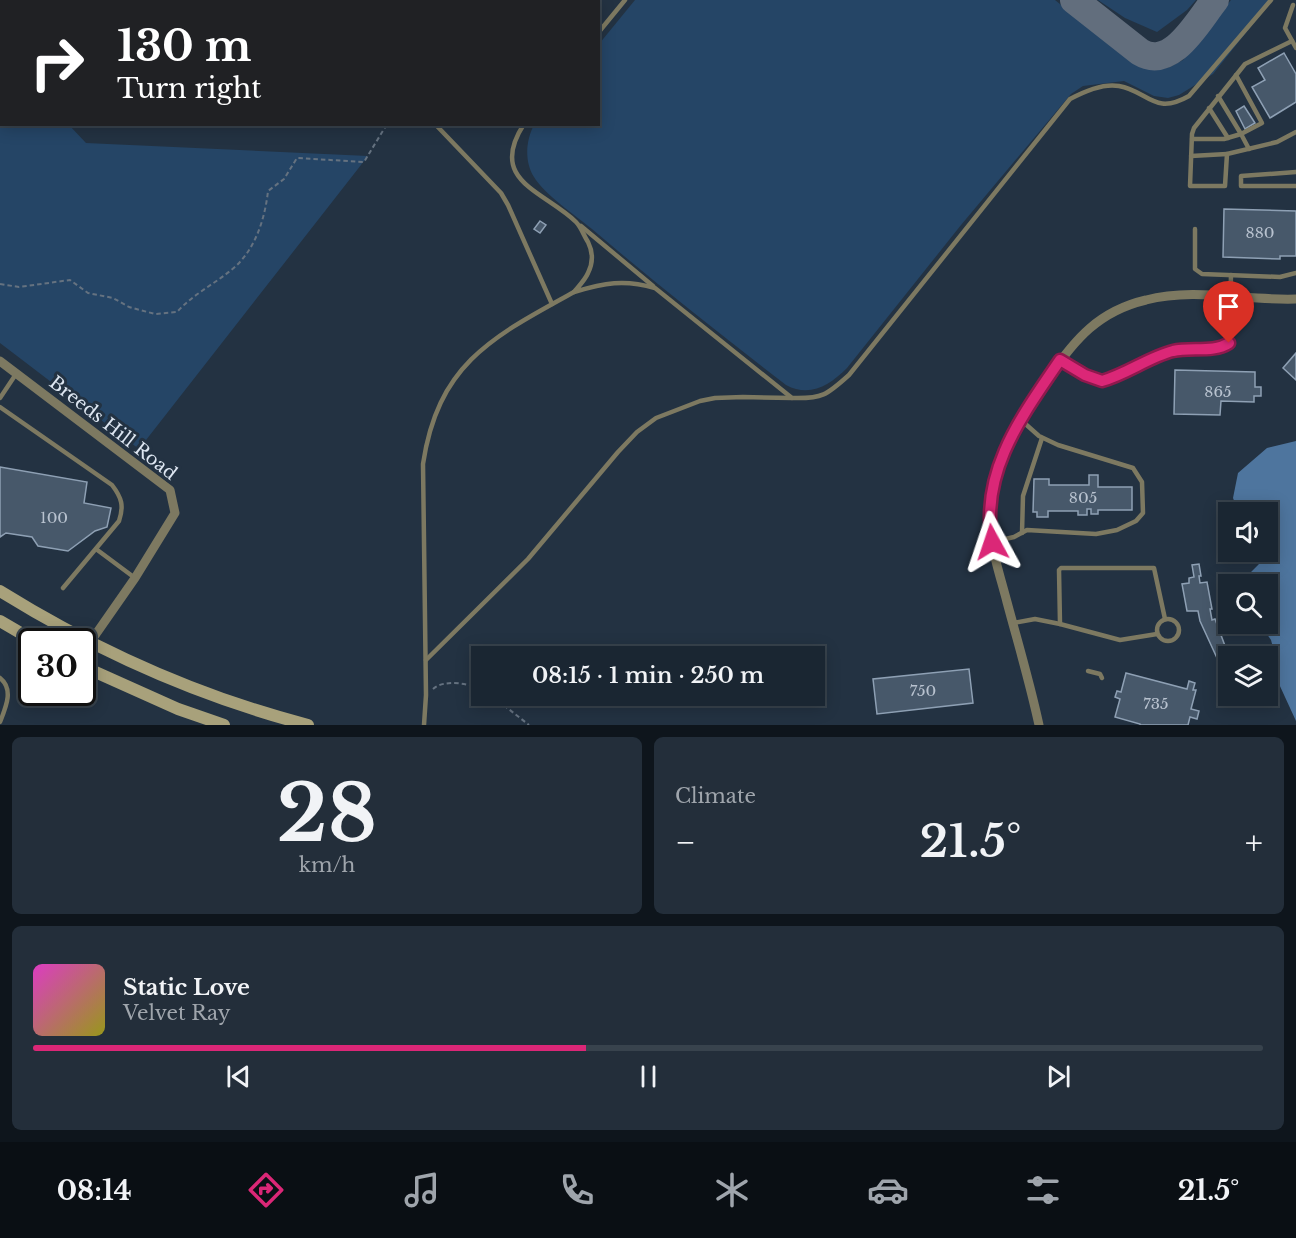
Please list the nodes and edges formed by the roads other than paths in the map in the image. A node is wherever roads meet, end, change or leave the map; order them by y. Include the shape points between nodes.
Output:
1 (625, 0) edge
2 (1271, 0) edge
3 (1293, 5) dead end
4 (600, 31) edge
5 (1292, 41) junction
6 (1296, 48) edge
7 (1236, 75) junction
8 (1218, 96) junction
9 (1209, 108) junction
10 (437, 126) edge
11 (523, 126) edge
12 (1296, 132) edge
13 (1241, 134) junction
14 (1228, 138) junction
15 (1192, 140) junction
16 (1249, 148) junction
17 (1227, 154) junction
18 (1191, 156) junction
19 (1296, 172) edge
20 (1296, 186) edge
21 (576, 223) junction
22 (1195, 229) dead end
23 (1296, 273) edge
24 (1231, 275) junction
25 (655, 288) junction
26 (574, 292) junction
27 (1230, 297) junction
28 (1296, 299) edge
29 (552, 304) junction
30 (1060, 360) junction
31 (0, 361) edge
32 (16, 374) junction
33 (0, 398) edge
34 (792, 398) junction
35 (0, 407) edge
36 (1021, 420) junction
37 (1042, 438) junction
38 (1022, 533) junction
39 (992, 542) junction
40 (96, 549) junction
41 (135, 578) junction
42 (63, 588) dead end
43 (0, 591) edge
44 (1165, 619) junction
45 (0, 621) edge
46 (1013, 623) junction
47 (1060, 624) junction
48 (64, 628) edge
49 (18, 632) edge
50 (96, 633) edge
51 (1157, 634) junction
52 (96, 645) edge
53 (425, 661) junction
54 (1088, 671) dead end
55 (96, 672) edge
56 (0, 678) edge
57 (1102, 678) dead end
58 (0, 722) edge
59 (224, 725) edge
60 (308, 725) edge
61 (424, 725) edge
62 (1040, 725) edge

1 - 4 lane
2 - 34 lane via 1189,96 1178,102 1153,102 1110,85 1070,99 849,375 830,392 815,398
3 - 5 lane via 1285,28
5 - 6 lane
5 - 7 lane via 1245,64
7 - 8 lane
7 - 13 lane via 1262,123
8 - 9 lane
8 - 13 lane
9 - 14 lane
9 - 15 lane via 1194,128
10 - 29 lane via 501,193
11 - 21 lane via 513,146 513,170 530,189
12 - 16 lane via 1276,142
13 - 14 lane
13 - 16 lane
14 - 15 lane
15 - 18 lane
16 - 17 lane
17 - 18 lane
17 - 18 lane via 1225,186 1190,186
19 - 20 lane via 1241,176 1241,186
21 - 25 lane
21 - 26 lane via 590,247 592,262
22 - 24 lane via 1196,269 1202,274
23 - 24 lane via 1280,277
24 - 27 lane
25 - 26 lane via 623,282
25 - 34 lane
26 - 29 lane
27 - 28 street
27 - 30 street via 1170,296 1124,307 1082,334
27 - 30 lane via 1229,343 1222,348 1170,352 1102,381
29 - 53 lane via 486,345 448,386 437,410 423,464
30 - 36 street
31 - 32 street, Breeds Hill Road
32 - 33 lane
32 - 41 street, Breeds Hill Road via 170,490 175,513
34 - 53 lane via 707,399 656,418 618,452 528,559
35 - 40 lane via 116,489 122,501 119,521
36 - 37 lane
36 - 39 street via 992,486
37 - 38 lane via 1023,496
37 - 38 lane via 1133,468 1142,482 1143,513 1117,530 1096,534 1027,530
38 - 39 lane
39 - 46 street
40 - 41 lane
40 - 42 lane
41 - 50 street, Breeds Hill Road
43 - 48 street
44 - 47 lane via 1154,568 1061,568
44 - 51 lane via 1158,624
44 - 51 lane via 1177,624 1178,635 1165,642
45 - 49 street
46 - 47 lane via 1035,619
46 - 62 street
47 - 51 lane via 1120,640
52 - 60 street via 209,693
53 - 61 lane
54 - 57 lane
55 - 59 street
56 - 58 lane via 8,697

